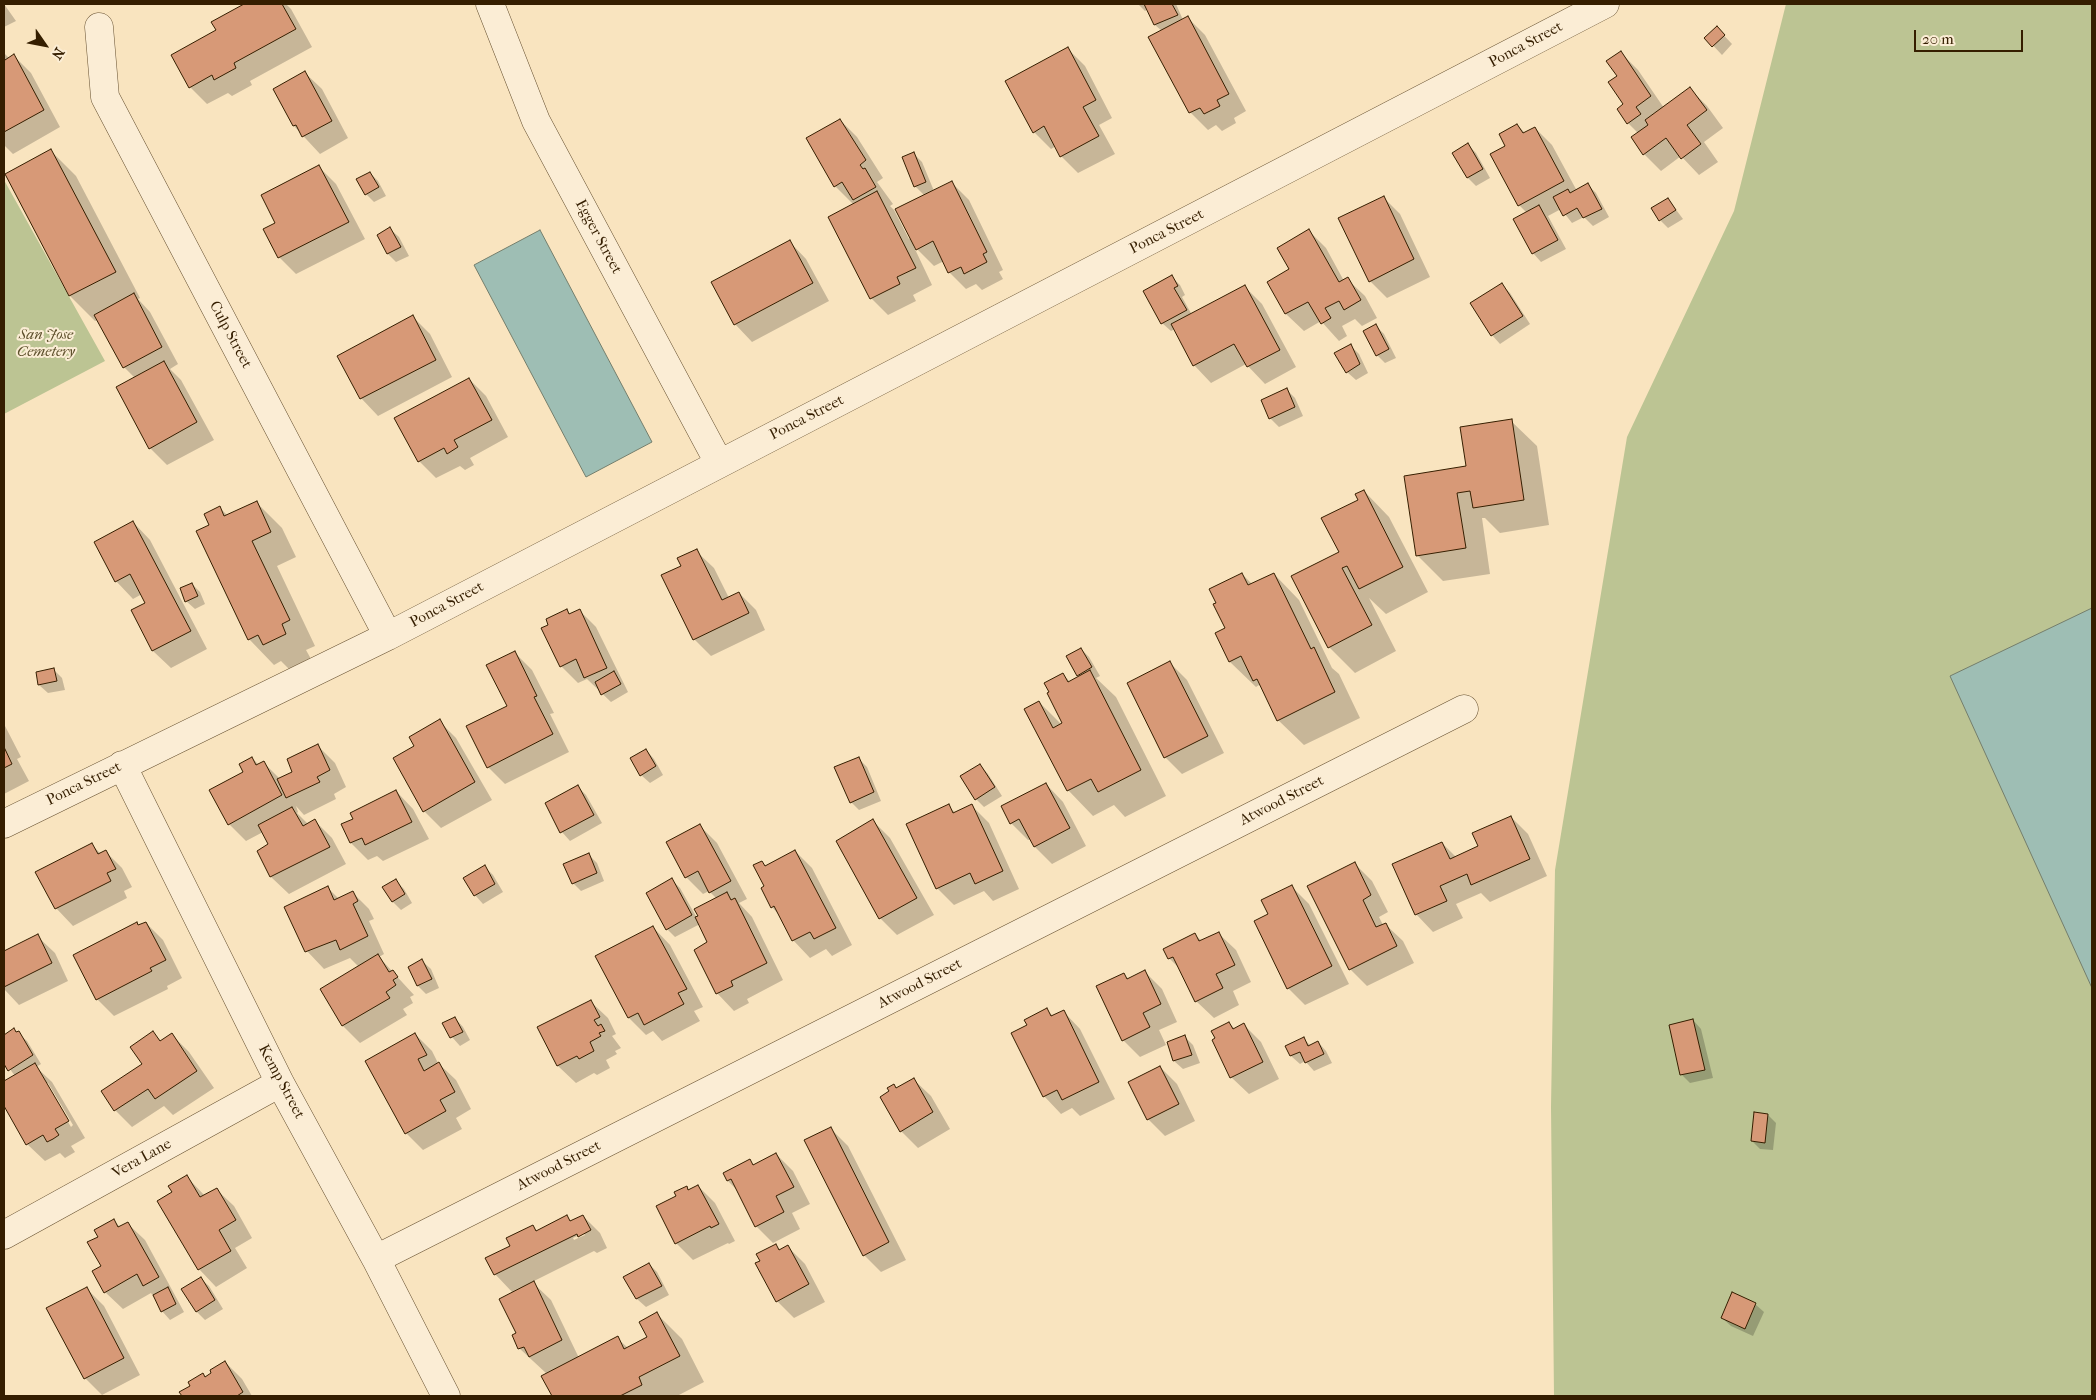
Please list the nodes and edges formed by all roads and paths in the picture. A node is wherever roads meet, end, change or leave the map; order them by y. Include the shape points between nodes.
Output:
1 (490, 4) edge
2 (1605, 4) edge
3 (99, 27) dead end
4 (719, 463) junction
5 (388, 636) junction
6 (1464, 709) dead end
7 (122, 765) junction
8 (4, 824) edge
9 (280, 1083) junction
10 (4, 1235) edge
11 (376, 1259) junction
12 (437, 1393) edge

1 - 4 street, Egger Street via 536,121
2 - 4 street, Ponca Street
3 - 5 street, Culp Street via 105,97
4 - 5 street, Ponca Street
5 - 7 street, Ponca Street
6 - 11 street, Atwood Street
7 - 8 street, Ponca Street
7 - 9 street, Kemp Street
9 - 10 street, Vera Lane
9 - 11 street, Kemp Street
11 - 12 street, Kemp Street

